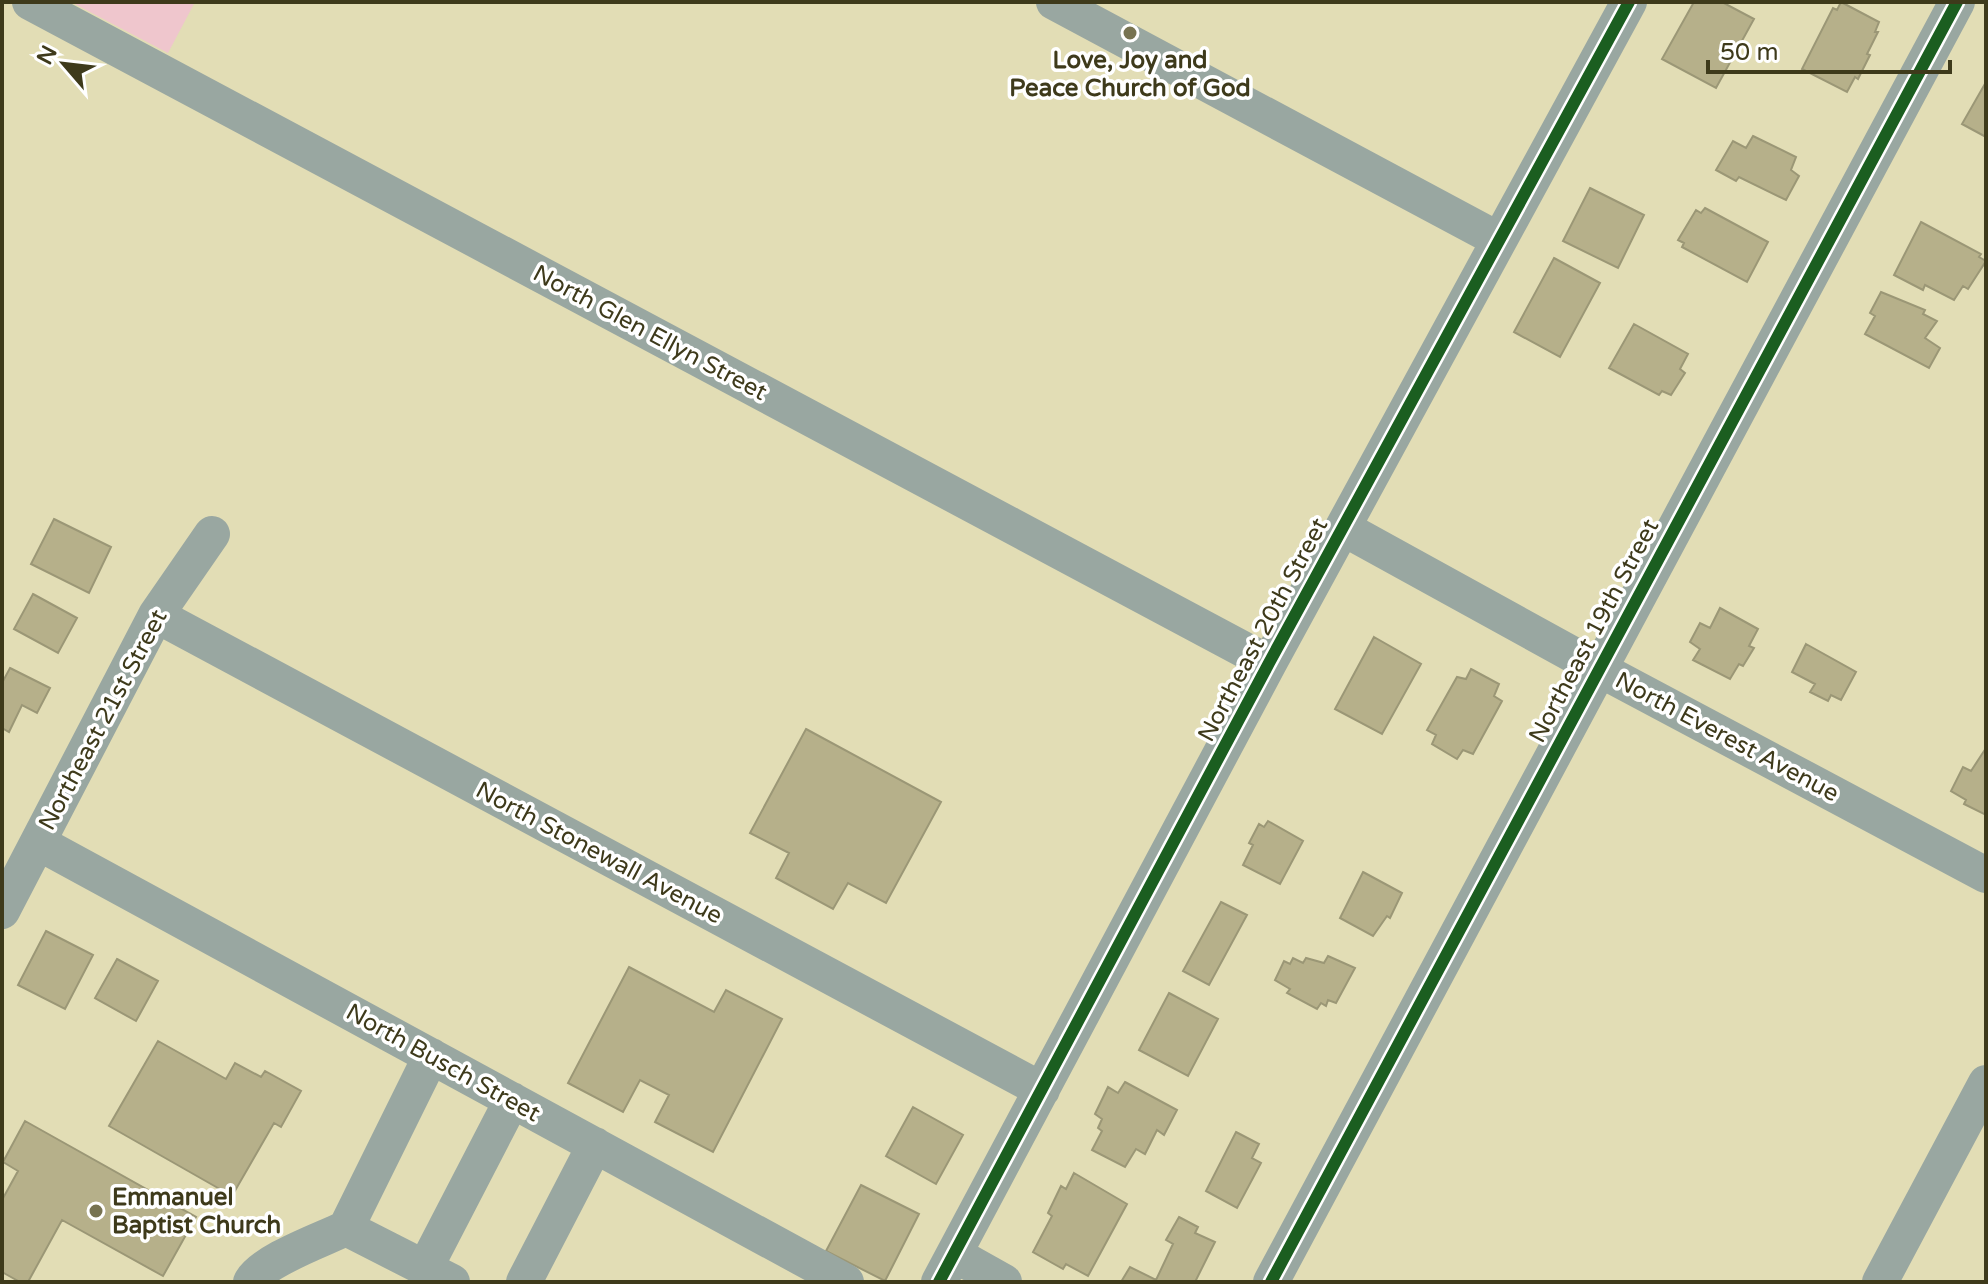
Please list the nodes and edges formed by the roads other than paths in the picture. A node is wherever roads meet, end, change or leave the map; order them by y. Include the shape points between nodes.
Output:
1 (30, 2) edge
2 (1054, 2) edge
3 (1629, 2) edge
4 (1957, 2) edge
5 (1499, 240) junction
6 (1343, 528) junction
7 (212, 534) dead end
8 (156, 615) junction
9 (1269, 663) junction
10 (1599, 669) junction
11 (39, 843) junction
12 (1986, 875) edge
13 (2, 911) edge
14 (431, 1056) junction
15 (1986, 1083) edge
16 (1042, 1090) junction
17 (512, 1100) junction
18 (595, 1145) junction
19 (346, 1228) junction
20 (947, 1268) edge
21 (438, 1275) edge
22 (251, 1282) edge
23 (524, 1282) edge
24 (846, 1282) edge
25 (1004, 1282) edge
26 (1271, 1282) edge
27 (1880, 1282) edge

1 - 9 street, North Glen Ellyn Street
2 - 5 street
3 - 5 street, Northeast 20th Street
4 - 10 street, Northeast 19th Street
5 - 6 street, Northeast 20th Street
6 - 9 street, Northeast 20th Street
6 - 10 street, North Everest Avenue
7 - 8 street, Northeast 21st Street
8 - 11 street, Northeast 21st Street
8 - 16 street, North Stonewall Avenue
9 - 16 street, Northeast 20th Street
10 - 12 street, North Everest Avenue
10 - 26 street, Northeast 19th Street
11 - 13 street, Northeast 21st Street
11 - 14 street, North Busch Street
14 - 17 street, North Busch Street
14 - 19 street
15 - 27 street
16 - 20 street, Northeast 20th Street
17 - 18 street, North Busch Street
17 - 21 street
18 - 23 street
18 - 24 street, North Busch Street
19 - 21 street
19 - 22 street via 270,1265
20 - 25 street

